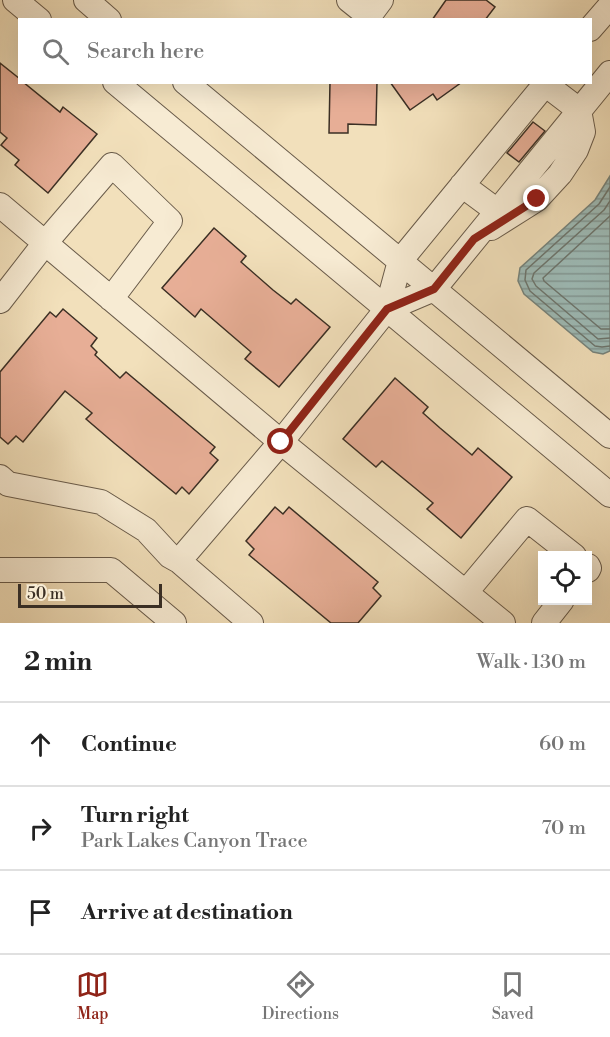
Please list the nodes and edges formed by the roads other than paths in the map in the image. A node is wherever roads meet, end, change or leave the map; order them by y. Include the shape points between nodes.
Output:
1 (15, 0) edge
2 (86, 0) edge
3 (349, 0) edge
4 (610, 6) edge
5 (375, 8) edge
6 (37, 18) edge
7 (107, 18) edge
8 (592, 28) edge
9 (610, 73) edge
10 (117, 84) edge
11 (187, 84) edge
12 (545, 84) edge
13 (547, 84) edge
14 (579, 110) junction
15 (462, 185) junction
16 (0, 205) edge
17 (497, 211) junction
18 (474, 239) junction
19 (45, 243) junction
20 (400, 261) junction
21 (434, 289) junction
22 (111, 299) junction
23 (0, 301) edge
24 (387, 309) junction
25 (610, 436) edge
26 (281, 442) junction
27 (0, 477) edge
28 (610, 495) edge
29 (569, 551) edge
30 (179, 561) junction
31 (0, 570) edge
32 (466, 592) junction
33 (558, 605) edge
34 (174, 623) edge
35 (252, 623) edge
36 (503, 623) edge
37 (544, 623) edge

1 - 6 street
2 - 7 street
3 - 5 street
4 - 8 street
9 - 14 street
10 - 24 street
11 - 20 street
12 - 15 street
13 - 14 street
14 - 17 street
14 - 18 street via 583,132 560,174 537,199
15 - 17 street
15 - 20 street
16 - 19 street
17 - 18 street
18 - 21 street
19 - 22 street
19 - 22 street via 112,165 170,221
19 - 23 street
20 - 21 street
20 - 24 street
21 - 24 street
21 - 25 street
22 - 26 street
24 - 26 street
24 - 28 street
26 - 30 street
26 - 32 street
27 - 30 street via 8,484 101,502 146,530
29 - 32 street via 527,519
30 - 35 street
31 - 34 street via 111,570
32 - 36 street
33 - 37 street

